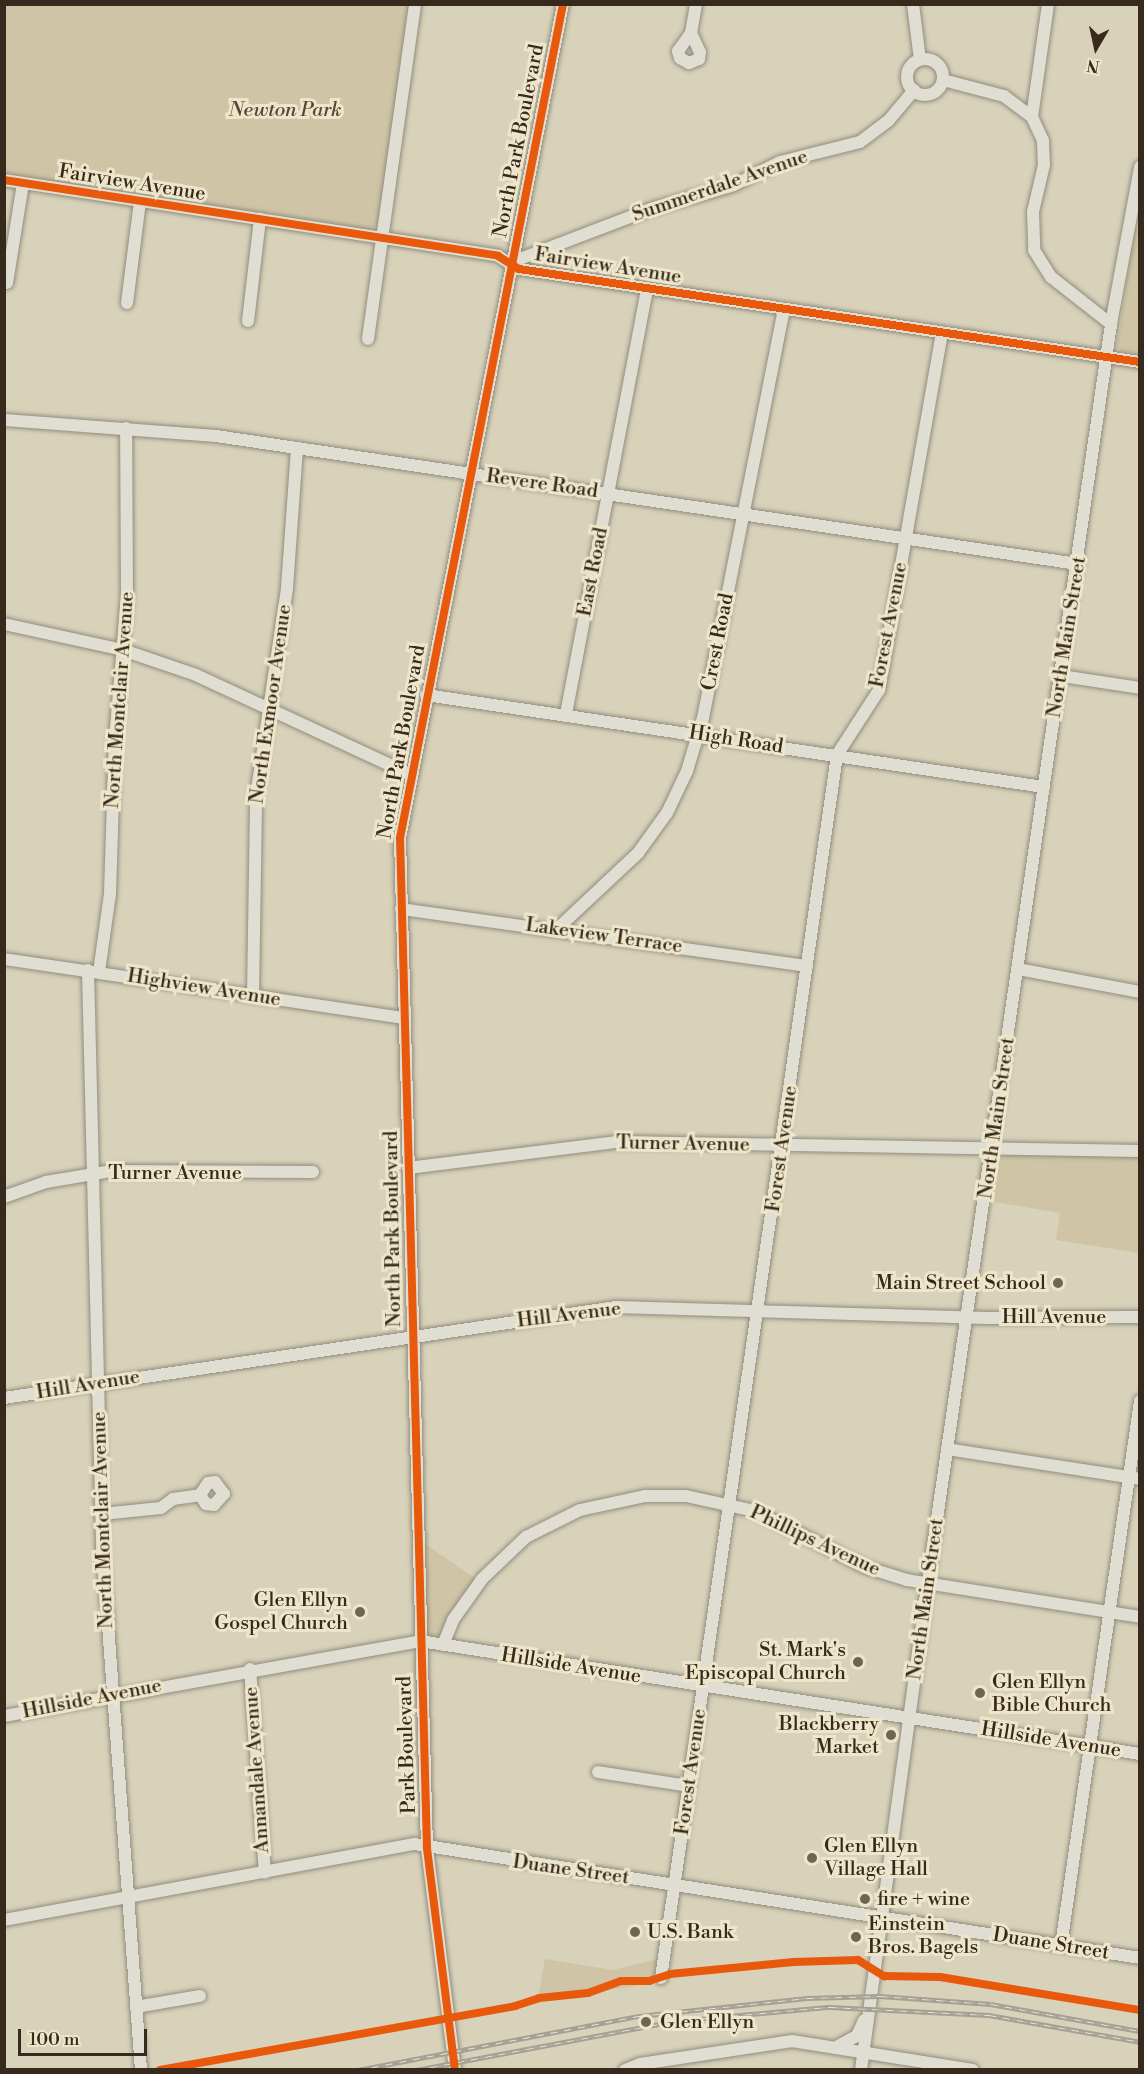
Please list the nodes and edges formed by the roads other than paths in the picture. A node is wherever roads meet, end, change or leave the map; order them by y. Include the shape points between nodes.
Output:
1 (415, 4) edge
2 (563, 4) edge
3 (696, 4) edge
4 (913, 4) edge
5 (1048, 4) edge
6 (691, 33) dead end
7 (920, 60) junction
8 (943, 80) junction
9 (914, 90) junction
10 (1032, 117) junction
11 (1140, 167) edge
12 (4, 180) edge
13 (23, 183) junction
14 (140, 201) junction
15 (260, 219) junction
16 (382, 238) junction
17 (512, 262) junction
18 (7, 283) dead end
19 (647, 289) junction
20 (127, 303) dead end
21 (784, 309) junction
22 (248, 321) dead end
23 (1111, 324) junction
24 (942, 333) junction
25 (368, 339) dead end
26 (1107, 357) junction
27 (1140, 362) edge
28 (4, 420) edge
29 (126, 428) junction
30 (297, 448) junction
31 (470, 474) junction
32 (608, 493) junction
33 (743, 513) junction
34 (906, 538) junction
35 (1078, 564) junction
36 (4, 624) edge
37 (123, 650) junction
38 (1062, 676) junction
39 (1140, 688) edge
40 (426, 695) junction
41 (268, 706) junction
42 (566, 714) junction
43 (699, 734) junction
44 (837, 755) junction
45 (411, 775) junction
46 (1044, 787) junction
47 (401, 909) junction
48 (557, 929) junction
49 (4, 959) edge
50 (807, 966) junction
51 (1018, 969) junction
52 (94, 971) junction
53 (1140, 992) edge
54 (253, 996) junction
55 (404, 1018) junction
56 (783, 1146) junction
57 (993, 1150) junction
58 (1140, 1151) edge
59 (408, 1168) junction
60 (313, 1172) dead end
61 (93, 1174) junction
62 (4, 1197) edge
63 (757, 1310) junction
64 (967, 1316) junction
65 (1140, 1317) edge
66 (412, 1336) junction
67 (99, 1383) junction
68 (4, 1398) edge
69 (1140, 1401) edge
70 (947, 1449) junction
71 (1134, 1478) edge
72 (200, 1495) dead end
73 (729, 1502) junction
74 (102, 1514) junction
75 (927, 1584) junction
76 (1109, 1612) junction
77 (1140, 1617) edge
78 (420, 1641) junction
79 (443, 1645) junction
80 (250, 1669) junction
81 (703, 1687) junction
82 (112, 1696) junction
83 (4, 1716) edge
84 (910, 1719) junction
85 (1092, 1746) junction
86 (1140, 1754) edge
87 (598, 1772) dead end
88 (689, 1786) junction
89 (427, 1848) junction
90 (265, 1872) junction
91 (675, 1886) junction
92 (125, 1898) junction
93 (880, 1918) junction
94 (4, 1920) edge
95 (1061, 1946) junction
96 (1140, 1958) edge
97 (661, 1978) dead end
98 (200, 1996) dead end
99 (136, 2007) junction
100 (866, 2017) junction
101 (837, 2047) junction
102 (865, 2050) junction
103 (695, 2057) junction
104 (627, 2069) edge
105 (141, 2070) edge
106 (455, 2070) edge
107 (665, 2070) edge
108 (856, 2070) edge
109 (861, 2070) edge
110 (973, 2070) edge

1 - 16 street
2 - 17 street, North Park Boulevard
3 - 6 street
4 - 7 street
5 - 10 street
7 - 8 street via 939,66
7 - 9 street via 908,75
8 - 9 street via 931,94
8 - 10 street via 1004,96
9 - 17 street, Summerdale Avenue via 889,120 860,142 780,162 734,185 651,209
10 - 23 street via 1043,141 1044,154 1031,225 1034,250 1052,277
11 - 23 street, North Main Street
12 - 13 street, Fairview Avenue
13 - 14 street, Fairview Avenue
13 - 18 street
14 - 15 street, Fairview Avenue
14 - 20 street
15 - 16 street, Fairview Avenue
15 - 22 street
16 - 17 street, Fairview Avenue via 498,256
16 - 25 street
17 - 19 street, Fairview Avenue via 519,269
17 - 31 street, North Park Boulevard
19 - 21 street, Fairview Avenue
19 - 32 street, East Road
21 - 24 street, Fairview Avenue
21 - 33 street, Crest Road
23 - 26 street, North Main Street
24 - 26 street, Fairview Avenue
24 - 34 street, Forest Avenue
26 - 27 street, Fairview Avenue
26 - 35 street, North Main Street
28 - 29 street, Revere Road
29 - 30 street, Revere Road
29 - 37 street, North Montclair Avenue via 128,543
30 - 31 street, Revere Road
30 - 41 street, North Exmoor Avenue via 287,588
31 - 32 street, Revere Road
31 - 40 street, North Park Boulevard
32 - 33 street, Revere Road
32 - 42 street, East Road
33 - 34 street, Revere Road
33 - 43 street, Crest Road
34 - 35 street, Revere Road
34 - 44 street, Forest Avenue via 879,690
35 - 38 street, North Main Street
36 - 37 street
37 - 41 street
37 - 52 street, North Montclair Avenue via 110,884
38 - 39 street
38 - 46 street, North Main Street
40 - 42 street, High Road
40 - 45 street, North Park Boulevard
41 - 45 street
41 - 54 street, North Exmoor Avenue via 256,796
42 - 43 street, High Road
43 - 44 street, High Road
43 - 48 street, Crest Road via 679,790 655,831 622,871
44 - 46 street, High Road
44 - 50 street, Forest Avenue
45 - 47 street, North Park Boulevard via 399,838
46 - 51 street, North Main Street
47 - 48 street, Lakeview Terrace
47 - 55 street, North Park Boulevard
48 - 50 street, Lakeview Terrace
49 - 52 street, Highview Avenue
50 - 56 street, Forest Avenue
51 - 53 street
51 - 57 street, North Main Street
52 - 54 street, Highview Avenue
52 - 61 street, North Montclair Avenue
54 - 55 street, Highview Avenue
55 - 59 street, North Park Boulevard
56 - 57 street, Turner Avenue
56 - 59 street, Turner Avenue via 616,1142
56 - 63 street, Forest Avenue
57 - 58 street, Turner Avenue
57 - 64 street, North Main Street
59 - 66 street, North Park Boulevard
60 - 61 street, Turner Avenue
61 - 62 street, Turner Avenue via 46,1182
61 - 67 street, North Montclair Avenue
63 - 64 street, Hill Avenue
63 - 66 street, Hill Avenue via 616,1307
63 - 73 street, Forest Avenue
64 - 65 street, Hill Avenue
64 - 70 street, North Main Street
66 - 67 street, Hill Avenue
66 - 78 street, North Park Boulevard
67 - 68 street, Hill Avenue
67 - 74 street, North Montclair Avenue
69 - 71 street
70 - 71 street
70 - 75 street, North Main Street
71 - 76 street
72 - 74 street via 173,1499 161,1508
73 - 75 street, Phillips Avenue via 784,1522 878,1572
73 - 79 street, Phillips Avenue via 645,1496 601,1503 557,1520 526,1537 486,1574 453,1620
73 - 81 street, Forest Avenue
74 - 82 street, North Montclair Avenue
75 - 76 street, Phillips Avenue
75 - 84 street, North Main Street
76 - 77 street, Phillips Avenue
76 - 85 street
78 - 79 street, Hillside Avenue
78 - 80 street, Hillside Avenue
78 - 89 street, Park Boulevard
79 - 81 street, Hillside Avenue
80 - 82 street, Hillside Avenue
80 - 90 street, Annandale Avenue
81 - 84 street, Hillside Avenue
81 - 88 street, Forest Avenue
82 - 83 street, Hillside Avenue
82 - 92 street, North Montclair Avenue
84 - 85 street, Hillside Avenue
84 - 93 street, North Main Street
85 - 86 street, Hillside Avenue
85 - 95 street
87 - 88 street
88 - 91 street, Forest Avenue
89 - 90 street, Duane Street via 414,1844
89 - 91 street, Duane Street
89 - 106 street
90 - 92 street, Duane Street
91 - 93 street, Duane Street
91 - 97 street, Forest Avenue
92 - 94 street, Duane Street
92 - 99 street, North Montclair Avenue
93 - 95 street, Duane Street
93 - 100 street, North Main Street
95 - 96 street, Duane Street
98 - 99 street
99 - 105 street, North Montclair Avenue
100 - 101 street via 857,2036
100 - 102 street, North Main Street
101 - 102 street
101 - 103 street via 792,2041
101 - 108 street via 852,2057
102 - 109 street, North Main Street
102 - 110 street
103 - 104 street
103 - 107 street

